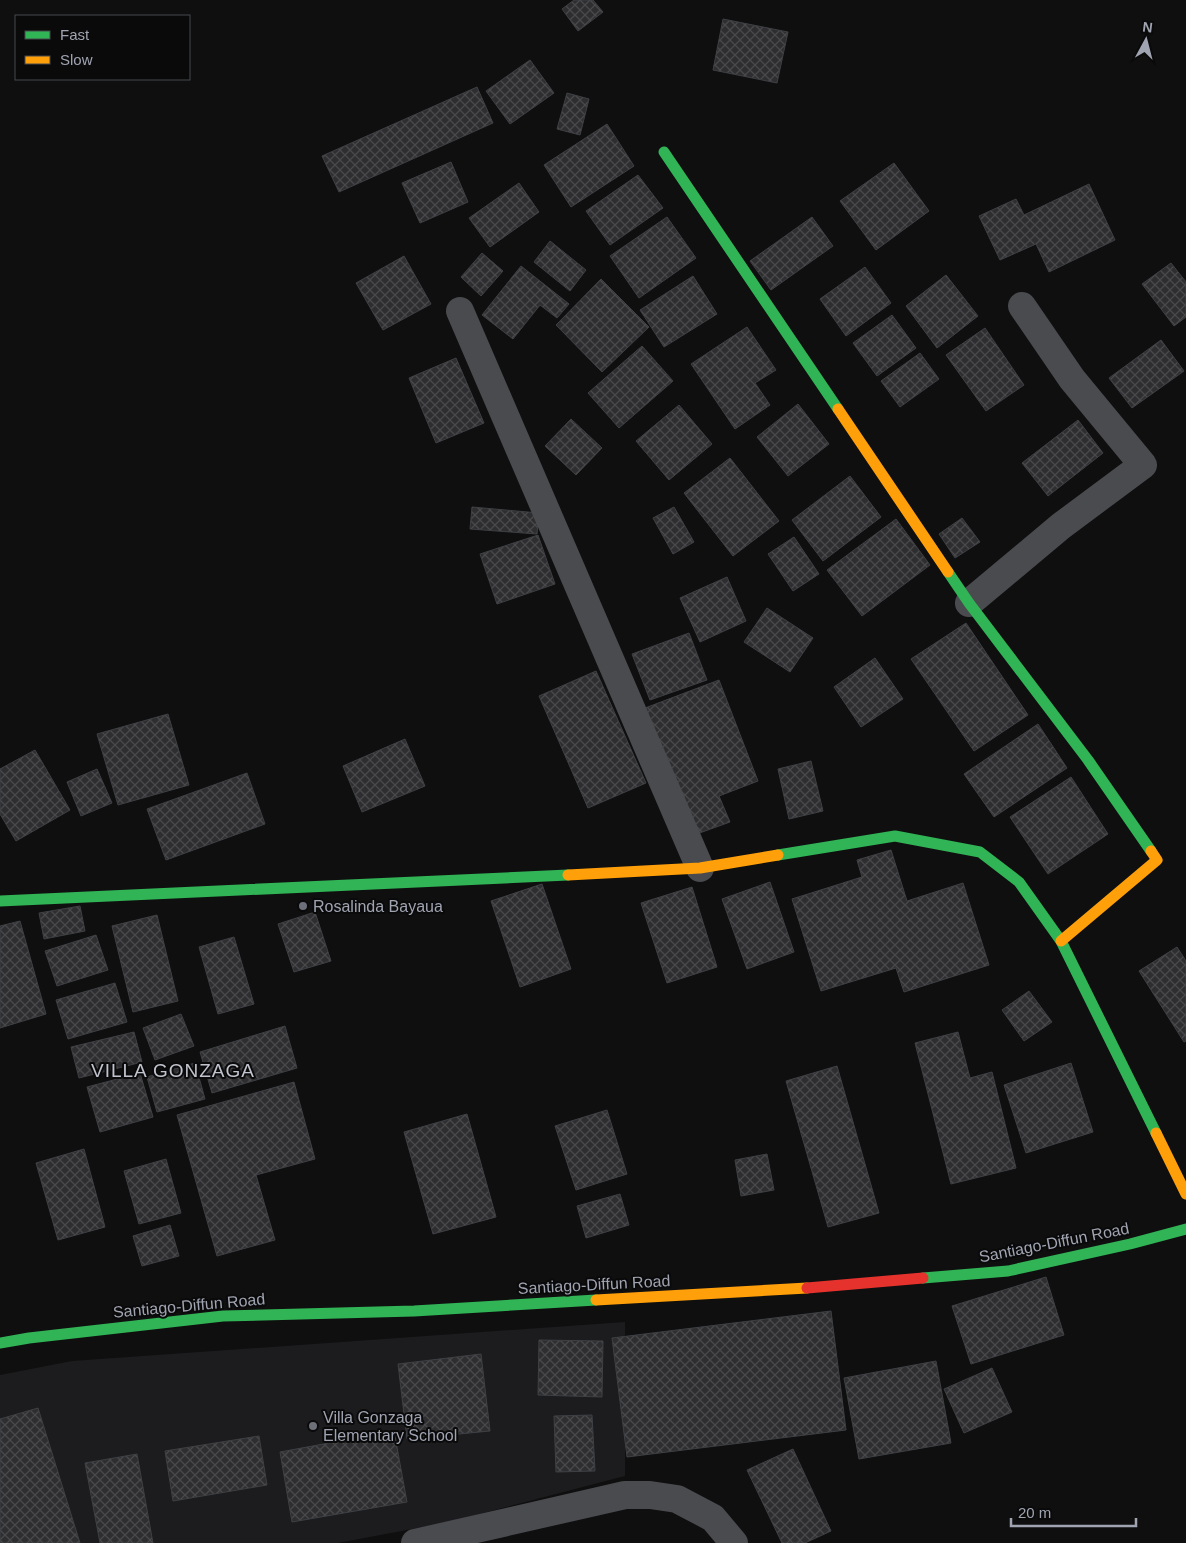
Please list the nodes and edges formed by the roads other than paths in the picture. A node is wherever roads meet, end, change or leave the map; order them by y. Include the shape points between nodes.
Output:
1 (664, 152) dead end
2 (1022, 306) dead end
3 (460, 310) dead end
4 (969, 603) junction
5 (700, 868) junction
6 (0, 901) edge
7 (1061, 941) junction
8 (1186, 1194) edge
9 (1186, 1229) edge
10 (0, 1343) edge
11 (415, 1543) edge
12 (734, 1543) edge

1 - 4 street
2 - 4 street via 1072,379 1143,466 1061,526
3 - 5 street
4 - 7 street via 1088,760 1157,860
5 - 6 street
5 - 7 street via 895,836 946,845 980,852 1018,882
7 - 8 street
9 - 10 street, Santiago-Diffun Road via 1008,1270 826,1286 473,1307 223,1316
11 - 12 street via 625,1494 677,1500 713,1518

